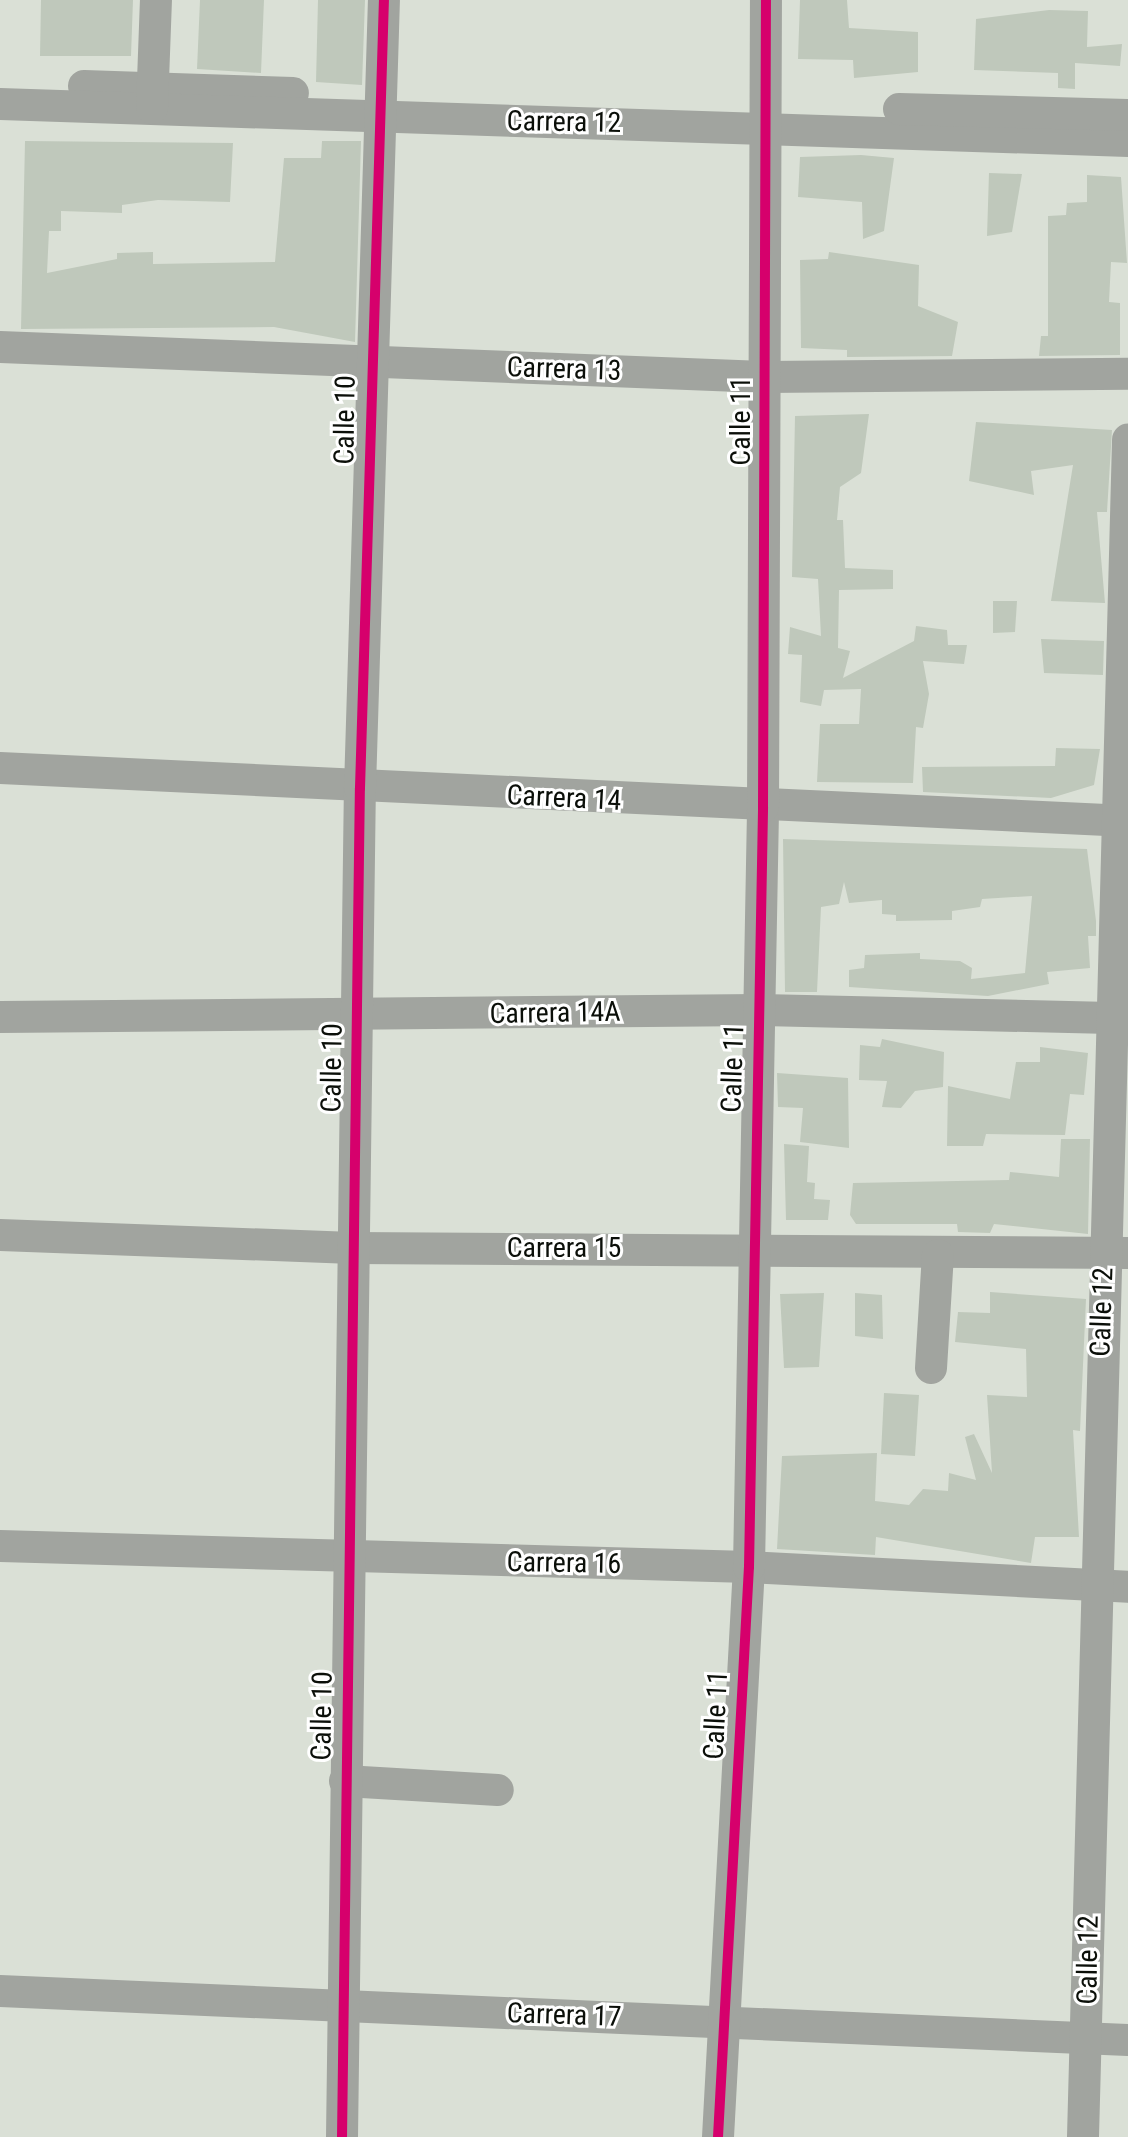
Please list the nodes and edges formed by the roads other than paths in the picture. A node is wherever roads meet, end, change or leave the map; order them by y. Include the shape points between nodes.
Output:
1 (156, 0) edge
2 (384, 0) edge
3 (766, 0) edge
4 (0, 83) edge
5 (152, 100) junction
6 (0, 104) edge
7 (378, 108) junction
8 (764, 115) junction
9 (1128, 115) edge
10 (1128, 141) edge
11 (0, 347) edge
12 (370, 362) junction
13 (1128, 374) edge
14 (765, 377) junction
15 (1128, 440) edge
16 (1124, 681) edge
17 (0, 768) edge
18 (360, 788) junction
19 (763, 807) junction
20 (1122, 821) edge
21 (759, 1010) junction
22 (357, 1015) junction
23 (0, 1017) edge
24 (1111, 1018) junction
25 (0, 1235) edge
26 (353, 1248) junction
27 (750, 1248) junction
28 (1116, 1252) edge
29 (938, 1255) junction
30 (931, 1368) dead end
31 (0, 1546) edge
32 (349, 1558) junction
33 (749, 1567) junction
34 (1094, 1585) junction
35 (1128, 1587) edge
36 (345, 1781) junction
37 (498, 1790) dead end
38 (0, 1991) edge
39 (348, 2006) junction
40 (721, 2022) junction
41 (1087, 2038) junction
42 (1128, 2040) edge
43 (342, 2137) edge
44 (718, 2137) edge
45 (1083, 2137) edge

1 - 5 street
2 - 7 street, Calle 10
3 - 8 street, Calle 11
4 - 5 street, Carrera 12
5 - 6 street, Carrera 12
5 - 7 street, Carrera 12
7 - 8 street, Carrera 12
7 - 12 street, Calle 10
8 - 9 street, Carrera 12
8 - 10 street, Carrera 12
8 - 14 street, Calle 11
11 - 12 street, Carrera 13
12 - 14 street, Carrera 13
12 - 18 street, Calle 10
13 - 14 street, Carrera 13
14 - 19 street, Calle 11
15 - 16 street, Calle 12
16 - 20 street, Calle 12
17 - 18 street, Carrera 14
18 - 19 street, Carrera 14
18 - 22 street, Calle 10
19 - 20 street, Carrera 14
19 - 21 street, Calle 11
20 - 24 street, Calle 12
21 - 22 street, Carrera 14A
21 - 24 street, Carrera 14A
21 - 27 street, Calle 11
22 - 23 street, Carrera 14A
22 - 26 street, Calle 10
24 - 28 street, Calle 12
25 - 26 street, Carrera 15
26 - 27 street, Carrera 15
26 - 32 street, Calle 10
27 - 29 street, Carrera 15
27 - 33 street, Calle 11
28 - 29 street, Carrera 15
28 - 34 street, Calle 12
29 - 30 street
31 - 32 street, Carrera 16
32 - 33 street, Carrera 16
32 - 36 street, Calle 10
33 - 34 street, Carrera 16
33 - 40 street, Calle 11
34 - 35 street, Carrera 16
34 - 41 street, Calle 12
36 - 37 street
36 - 39 street, Calle 10
38 - 39 street, Carrera 17
39 - 40 street, Carrera 17
39 - 43 street, Calle 10
40 - 41 street, Carrera 17
40 - 44 street, Calle 11
41 - 42 street, Carrera 17
41 - 45 street, Calle 12

